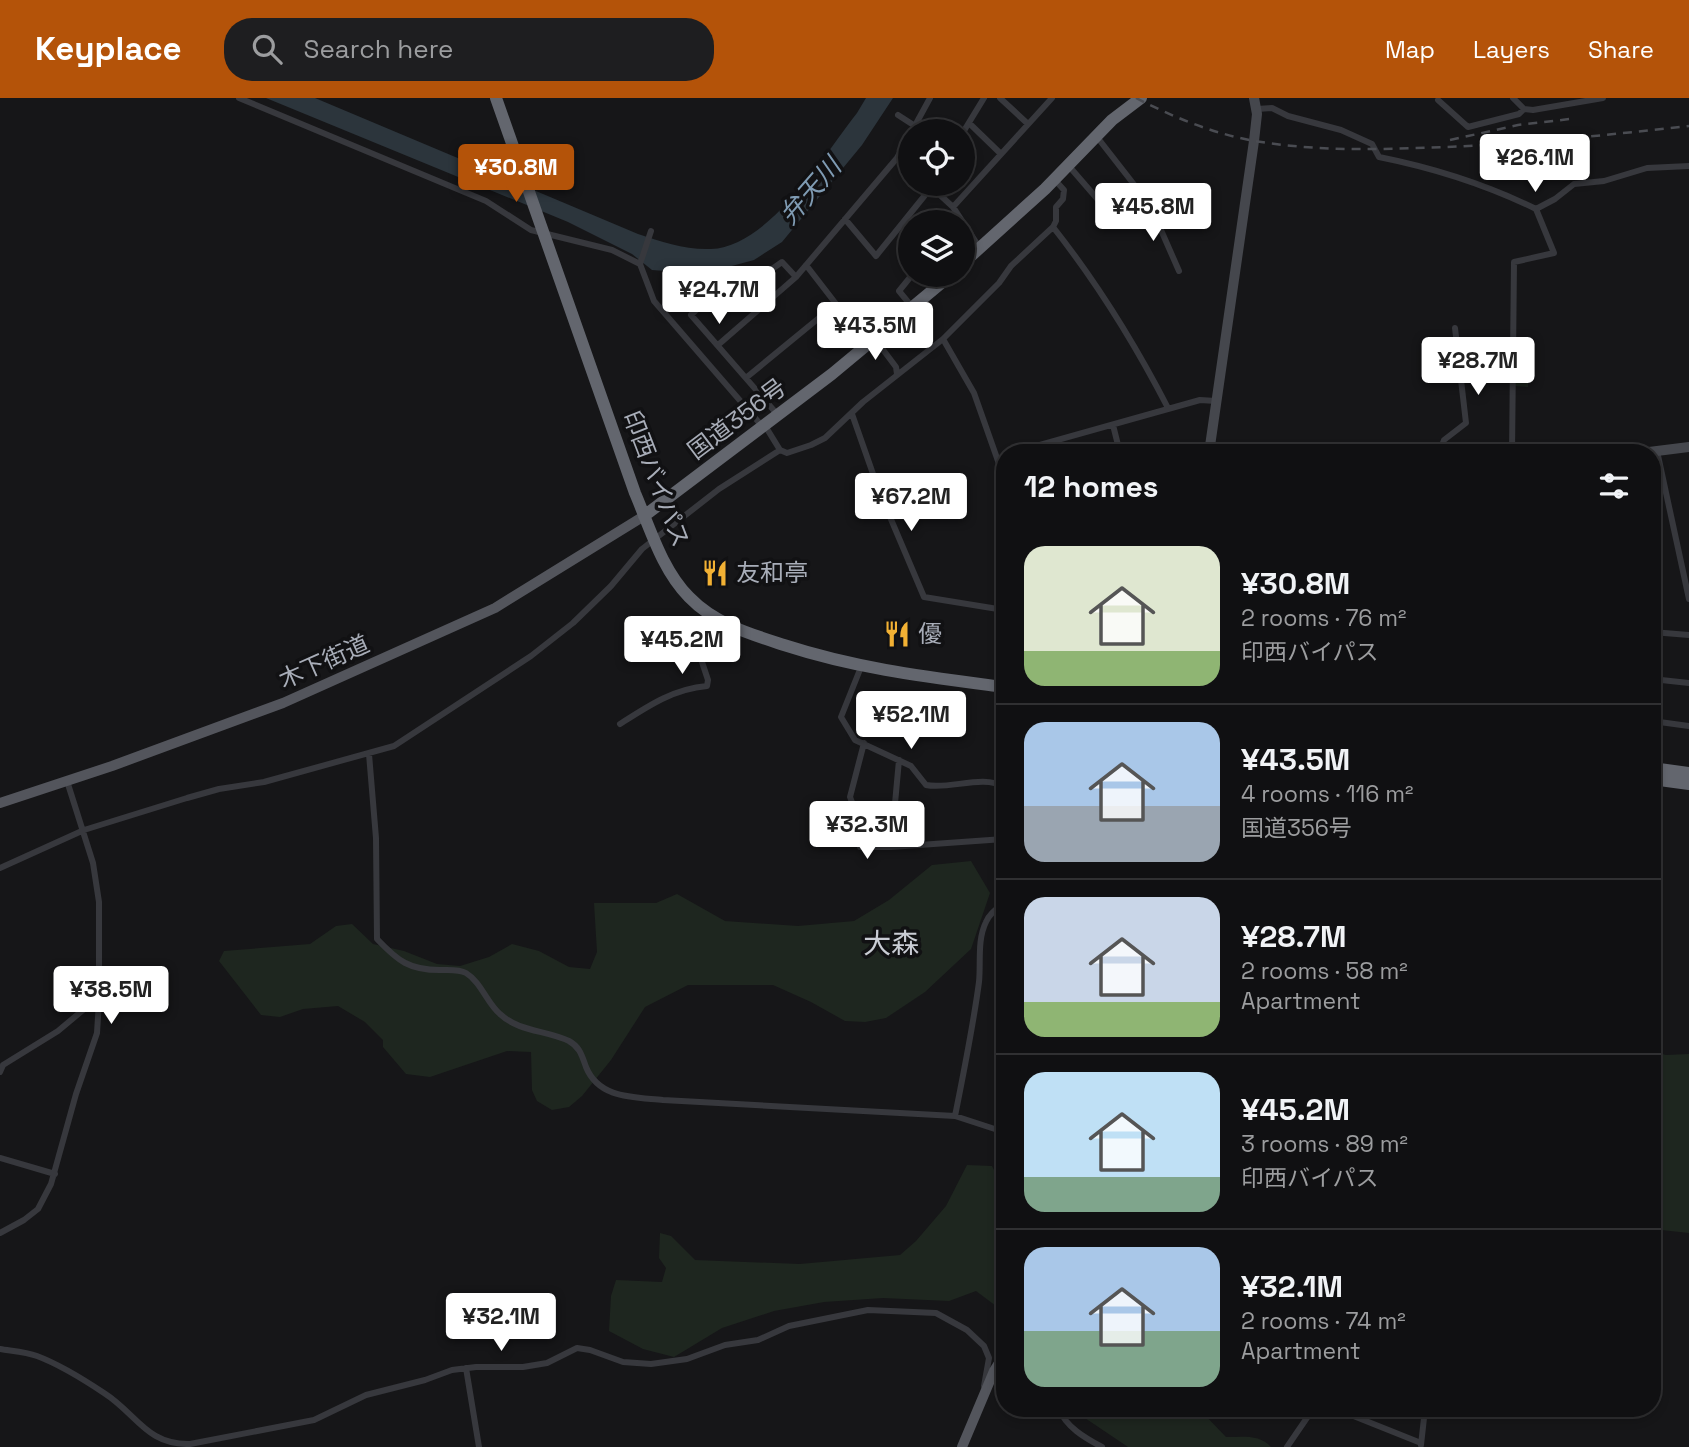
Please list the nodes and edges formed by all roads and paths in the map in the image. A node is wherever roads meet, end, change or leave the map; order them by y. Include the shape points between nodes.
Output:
1 (239, 98) edge
2 (496, 98) edge
3 (930, 98) edge
4 (984, 98) edge
5 (1000, 98) edge
6 (1052, 98) edge
7 (1141, 98) edge
8 (1254, 98) edge
9 (1513, 98) edge
10 (1602, 98) edge
11 (1438, 100) edge
12 (1524, 109) junction
13 (1256, 110) junction
14 (898, 116) dead end
15 (901, 119) edge
16 (919, 119) edge
17 (972, 119) edge
18 (1028, 124) junction
19 (975, 130) edge
20 (1096, 135) junction
21 (1001, 154) junction
22 (897, 158) edge
23 (1068, 165) junction
24 (1689, 166) edge
25 (1054, 179) junction
26 (922, 196) edge
27 (942, 196) edge
28 (1150, 205) junction
29 (953, 207) junction
30 (1536, 209) junction
31 (954, 210) edge
32 (845, 219) junction
33 (541, 227) junction
34 (1053, 227) junction
35 (650, 231) dead end
36 (975, 242) edge
37 (980, 249) junction
38 (975, 253) edge
39 (640, 264) junction
40 (806, 265) junction
41 (1179, 271) dead end
42 (796, 277) junction
43 (902, 287) edge
44 (937, 287) edge
45 (836, 304) junction
46 (913, 308) junction
47 (1455, 328) dead end
48 (943, 339) junction
49 (872, 342) junction
50 (718, 345) junction
51 (897, 374) junction
52 (747, 377) junction
53 (1216, 401) junction
54 (1168, 408) junction
55 (778, 414) junction
56 (852, 414) junction
57 (763, 425) junction
58 (1113, 425) junction
59 (1045, 443) joint
60 (996, 444) edge
61 (1042, 444) edge
62 (1118, 444) edge
63 (1210, 444) edge
64 (1442, 444) edge
65 (1513, 444) edge
66 (1689, 447) edge
67 (780, 450) junction
68 (1661, 450) edge
69 (1661, 470) edge
70 (645, 516) junction
71 (654, 540) junction
72 (1689, 599) edge
73 (996, 609) edge
74 (710, 615) junction
75 (1661, 633) edge
76 (1689, 635) edge
77 (861, 667) junction
78 (1661, 680) edge
79 (1689, 683) edge
80 (996, 686) edge
81 (1661, 722) edge
82 (620, 724) dead end
83 (1689, 726) edge
84 (864, 743) junction
85 (369, 754) junction
86 (899, 760) junction
87 (1661, 769) edge
88 (1689, 773) edge
89 (1661, 780) edge
90 (67, 781) junction
91 (996, 784) edge
92 (1689, 784) edge
93 (0, 803) edge
94 (84, 830) junction
95 (996, 840) edge
96 (891, 847) junction
97 (0, 868) edge
98 (996, 909) edge
99 (99, 992) junction
100 (0, 1072) edge
101 (955, 1116) junction
102 (996, 1129) edge
103 (0, 1158) edge
104 (54, 1174) junction
105 (0, 1233) edge
106 (0, 1349) edge
107 (466, 1368) junction
108 (996, 1369) edge
109 (990, 1380) junction
110 (996, 1380) edge
111 (1062, 1417) edge
112 (1307, 1417) edge
113 (1362, 1417) edge
114 (1424, 1417) edge
115 (1421, 1445) edge
116 (479, 1447) edge
117 (962, 1447) edge
118 (1102, 1447) edge
119 (1286, 1447) edge

1 - 33 street via 486,201 531,230
2 - 33 highway, 印西バイパス
3 - 16 street
4 - 17 street
5 - 18 street
6 - 18 street
7 - 20 highway
8 - 13 street
9 - 12 street
10 - 12 street
11 - 12 street via 1468,127
13 - 30 street via 1272,108 1341,130 1373,144 1379,158 1455,176
13 - 53 street
14 - 15 street
18 - 21 street
19 - 21 street
20 - 23 highway
20 - 28 street
21 - 29 street
22 - 32 street
23 - 25 highway
23 - 28 street via 1119,224
24 - 30 street via 1647,168 1574,184
25 - 34 street via 1064,190
25 - 37 highway
26 - 32 street via 876,256
27 - 29 street
28 - 41 street
29 - 31 street
30 - 65 street via 1554,253 1514,262
32 - 40 street
33 - 39 street
33 - 70 highway, 印西バイパス
34 - 48 street
34 - 54 street via 1112,307
35 - 39 street
36 - 37 street
37 - 38 highway
39 - 57 street via 654,301
40 - 42 street
40 - 45 street
42 - 50 street
42 - 50 street via 782,262 745,280 724,283 691,315
43 - 46 street via 899,291
44 - 46 highway, 国道356号
45 - 49 street
45 - 52 street
46 - 49 highway, 国道356号
47 - 64 street via 1466,423
48 - 51 street
48 - 60 street
49 - 51 street via 896,367
49 - 55 highway, 国道356号
50 - 52 street
51 - 56 street
52 - 55 street
53 - 54 street
53 - 63 street
54 - 58 street
55 - 57 highway, 国道356号
56 - 67 street via 811,445 787,453
56 - 73 street via 924,597
57 - 67 street
57 - 70 highway, 国道356号
58 - 59 street
58 - 62 street
59 - 61 street
66 - 68 street
67 - 71 street via 719,489
69 - 72 street
70 - 71 highway, 印西バイパス
70 - 90 main road, 木下街道 via 495,608 268,709
71 - 74 highway, 印西バイパス via 680,586
71 - 85 street via 573,623 531,656 394,746
74 - 77 highway, 印西バイパス via 757,637
74 - 82 street via 701,633 700,656 707,686 671,694
75 - 76 street
77 - 80 highway, 印西バイパス
77 - 84 street via 841,717 855,740
78 - 79 street
81 - 83 street
84 - 86 street
84 - 96 street via 850,797 860,847
85 - 94 street via 209,792
85 - 101 street via 377,939 412,968 466,972 508,1021 571,1042 592,1078 604,1089 620,1096 663,1100
86 - 91 street via 911,766 926,785
86 - 96 street
87 - 88 highway
89 - 92 highway
90 - 93 main road, 木下街道
90 - 94 street
94 - 97 street
94 - 99 street via 99,902
95 - 96 street
98 - 101 street via 982,936 972,1030
99 - 100 street via 74,1019 3,1065
99 - 104 street via 97,1033
101 - 102 street
103 - 104 street
104 - 105 street via 38,1209
106 - 107 street via 35,1355 69,1371 107,1395 154,1436 172,1444 314,1420 366,1395
107 - 109 street via 547,1363 577,1348 623,1362 651,1364 758,1340 789,1326 868,1310 906,1310 936,1313 967,1330 984,1346 989,1358 983,1385
107 - 116 street
108 - 109 main road
109 - 110 street
109 - 117 main road
111 - 118 street
112 - 119 street
113 - 115 street
114 - 115 street

